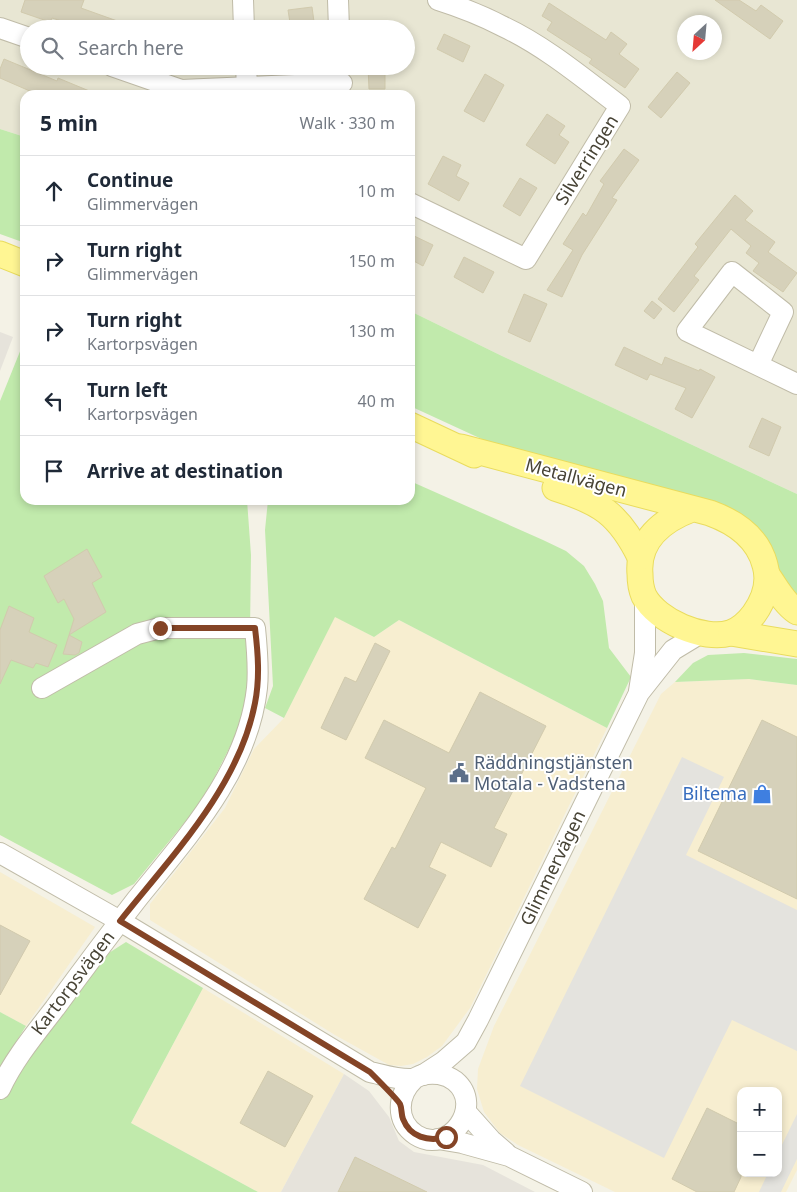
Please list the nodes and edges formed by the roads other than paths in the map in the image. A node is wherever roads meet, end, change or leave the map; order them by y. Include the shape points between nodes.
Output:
1 (243, 0) edge
2 (338, 0) edge
3 (438, 0) edge
4 (244, 20) edge
5 (339, 20) edge
6 (0, 28) edge
7 (20, 35) edge
8 (138, 75) edge
9 (246, 75) edge
10 (342, 81) edge
11 (247, 87) junction
12 (180, 90) edge
13 (180, 90) edge
14 (415, 205) edge
15 (0, 254) edge
16 (20, 262) edge
17 (758, 365) junction
18 (797, 384) edge
19 (415, 427) edge
20 (461, 447) junction
21 (692, 509) junction
22 (640, 557) junction
23 (768, 576) junction
24 (645, 597) junction
25 (797, 612) edge
26 (701, 633) junction
27 (731, 633) junction
28 (797, 644) edge
29 (42, 688) dead end
30 (639, 693) junction
31 (0, 853) edge
32 (120, 921) junction
33 (466, 1042) junction
34 (370, 1072) junction
35 (418, 1077) junction
36 (461, 1088) junction
37 (0, 1089) edge
38 (400, 1104) junction
39 (466, 1112) junction
40 (438, 1140) junction
41 (509, 1156) junction
42 (582, 1192) edge

1 - 4 street
2 - 5 street
3 - 14 street, Silverringen via 503,26 620,106 526,259
6 - 7 street
8 - 13 street
9 - 11 street
10 - 11 street
11 - 12 street
15 - 16 main road
17 - 17 street via 687,331 732,272 783,312
17 - 18 street
19 - 20 main road, Metallvägen
20 - 21 main road, Metallvägen
20 - 22 main road, Metallvägen via 504,470 598,505 622,527
21 - 22 main road via 657,530 647,540
21 - 23 main road via 724,518 738,526 758,548
22 - 24 main road via 640,580
23 - 25 main road
23 - 27 main road via 758,609
24 - 26 main road via 663,616
24 - 30 street, Glimmervägen via 645,653
26 - 27 main road
26 - 30 street, Glimmervägen via 673,650
27 - 28 main road
29 - 32 street, Kartorpsvägen via 136,634 160,628 255,628 258,652 255,704 234,764 206,812
30 - 33 street, Glimmervägen
31 - 32 street
32 - 34 street
32 - 37 street, Kartorpsvägen via 24,1048
33 - 35 street, Glimmervägen via 443,1062
33 - 36 street, Glimmervägen
34 - 35 street via 396,1078
34 - 38 street
35 - 36 street via 432,1073 448,1077
35 - 38 street, Glimmervägen via 404,1090
36 - 39 street, Glimmervägen
38 - 40 street via 400,1113 408,1129 422,1138
39 - 40 street via 460,1127
39 - 41 street
40 - 41 street
41 - 42 street

